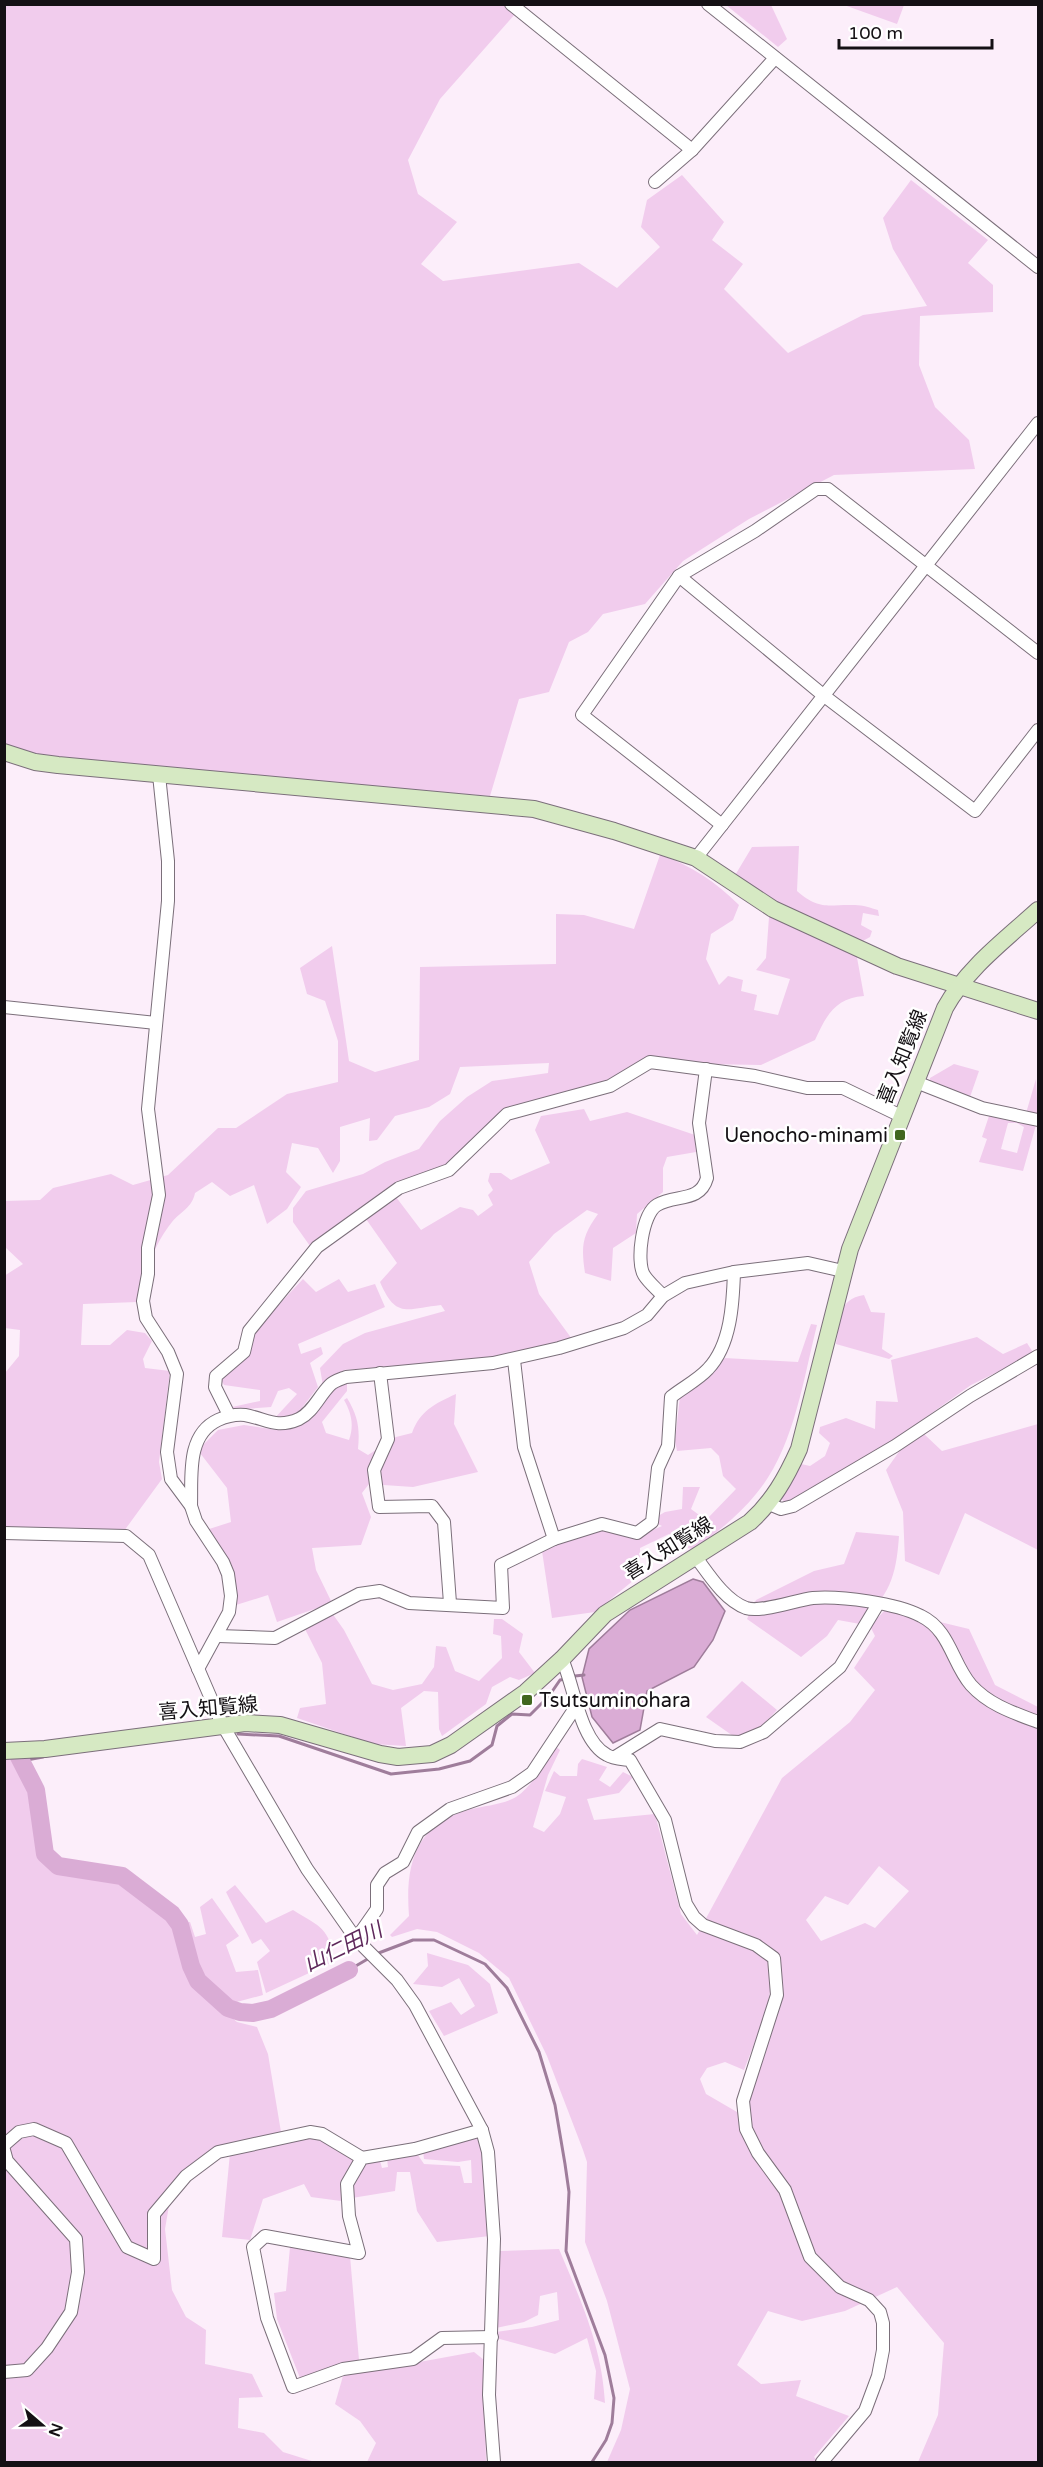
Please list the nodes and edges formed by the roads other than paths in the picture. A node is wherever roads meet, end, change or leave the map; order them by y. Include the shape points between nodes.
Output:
1 (511, 4) edge
2 (708, 4) edge
3 (776, 58) junction
4 (692, 150) junction
5 (655, 182) dead end
6 (1038, 267) edge
7 (1038, 423) edge
8 (925, 564) junction
9 (679, 576) junction
10 (1038, 653) edge
11 (823, 695) junction
12 (1038, 730) edge
13 (4, 752) edge
14 (159, 775) junction
15 (722, 825) junction
16 (696, 858) junction
17 (1038, 910) edge
18 (957, 987) junction
19 (4, 1007) edge
20 (1038, 1011) edge
21 (156, 1023) junction
22 (706, 1069) junction
23 (915, 1082) junction
24 (901, 1116) junction
25 (1038, 1120) edge
26 (843, 1270) junction
27 (734, 1272) junction
28 (663, 1296) junction
29 (1038, 1356) edge
30 (514, 1360) junction
31 (380, 1373) junction
32 (229, 1415) junction
33 (769, 1504) junction
34 (191, 1506) junction
35 (4, 1533) edge
36 (554, 1539) junction
37 (695, 1556) junction
38 (450, 1603) junction
39 (878, 1604) junction
40 (218, 1636) junction
41 (562, 1659) junction
42 (198, 1669) junction
43 (577, 1705) junction
44 (1038, 1722) edge
45 (222, 1724) junction
46 (4, 1750) edge
47 (615, 1757) junction
48 (356, 1939) junction
49 (482, 2130) junction
50 (4, 2145) edge
51 (4, 2150) edge
52 (362, 2158) junction
53 (492, 2337) junction
54 (4, 2372) edge
55 (494, 2463) edge
56 (822, 2463) edge

1 - 4 street
2 - 3 street
3 - 4 street
3 - 6 street
4 - 5 street
7 - 8 street
8 - 9 street via 828,489 816,489
8 - 10 street
8 - 11 street
9 - 11 street
9 - 15 street via 582,715
11 - 12 street via 975,811
11 - 15 street
13 - 14 main road via 35,762
14 - 16 main road via 534,809
14 - 21 street via 168,901
15 - 16 street
16 - 18 main road via 773,909 897,966
17 - 18 main road, 喜入知覧線
18 - 20 main road
18 - 23 main road, 喜入知覧線
19 - 21 street
21 - 34 street via 148,1109 159,1196 147,1248 143,1301 147,1318 177,1374 167,1452 171,1479
22 - 24 street via 807,1088 843,1088
22 - 28 street via 699,1123 705,1186 699,1193 657,1205 648,1214 642,1232 641,1266
22 - 32 street via 650,1062 610,1086 507,1114 449,1170 399,1188 317,1247 249,1331 243,1352 216,1376 215,1387
23 - 24 main road, 喜入知覧線
23 - 25 street via 982,1108
24 - 26 main road, 喜入知覧線
26 - 27 street via 808,1263
26 - 33 main road, 喜入知覧線 via 799,1449
27 - 28 street via 686,1283
27 - 36 street via 733,1299 722,1350 708,1370 670,1397 668,1446 658,1468 652,1522 637,1533 602,1524
28 - 30 street via 647,1315 624,1328
29 - 33 street via 793,1506 781,1509
30 - 31 street
30 - 36 street via 524,1447
31 - 32 street via 346,1377 331,1384 300,1418 276,1425 244,1415
31 - 38 street via 388,1439 374,1470 379,1507 432,1506 444,1522
32 - 34 street via 209,1424 198,1436
33 - 37 main road, 喜入知覧線 via 750,1522
34 - 40 street via 228,1574 229,1612
35 - 42 street via 126,1536 139,1544 149,1555
36 - 38 street via 501,1565 503,1608
37 - 39 street via 731,1599 747,1608 814,1598
37 - 41 main road, 喜入知覧線 via 605,1614
38 - 40 street via 409,1603 380,1591 359,1594 275,1638
39 - 44 street via 921,1616 942,1631 958,1667 972,1686 994,1705
39 - 47 street via 840,1667 765,1732 740,1742 715,1741 660,1729
40 - 42 street
41 - 43 street
41 - 45 main road, 喜入知覧線 via 526,1692 432,1754 398,1757 280,1725
42 - 45 street
43 - 47 street via 588,1735 606,1755
43 - 48 street via 532,1773 512,1787 450,1809 418,1832 403,1862 385,1873 377,1886 377,1909
45 - 46 main road, 喜入知覧線 via 45,1749
45 - 48 street via 307,1869
47 - 56 street via 630,1760 665,1820 686,1904 694,1917 704,1925 756,1945 774,1958 777,1995 743,2101 746,2129 785,2190 810,2257 840,2288 869,2300 880,2312 883,2350 865,2411
48 - 49 street via 397,1980 415,2005
49 - 52 street via 415,2149
49 - 53 street via 488,2152 494,2239
50 - 52 street via 20,2132 34,2129 66,2143 127,2247 154,2259 154,2214 186,2176 218,2152 310,2132 322,2134
51 - 54 street via 7,2161 76,2239 78,2272 72,2312 47,2348 27,2370
52 - 53 street via 347,2184 349,2216 359,2253 265,2236 253,2247 267,2318 293,2387 343,2369 412,2359 442,2338
53 - 55 street via 489,2395

